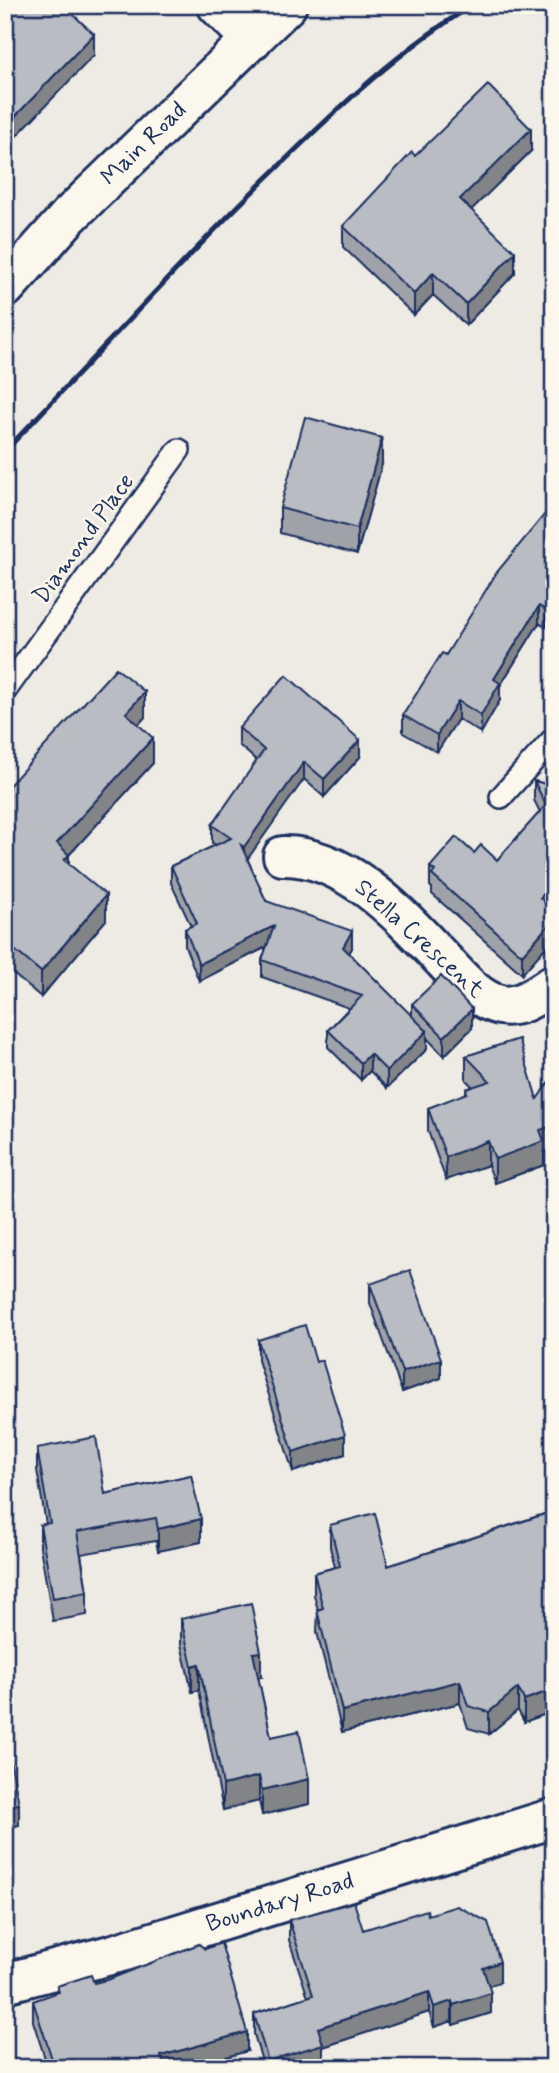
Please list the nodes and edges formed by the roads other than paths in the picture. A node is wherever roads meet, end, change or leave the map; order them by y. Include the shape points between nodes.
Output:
1 (217, 5) edge
2 (287, 5) edge
3 (252, 40) junction
4 (5, 288) edge
5 (179, 450) dead end
6 (5, 691) edge
7 (554, 738) edge
8 (501, 797) dead end
9 (283, 856) dead end
10 (554, 984) edge
11 (554, 1818) edge
12 (5, 1983) edge

1 - 3 street
2 - 3 street, Main Road
3 - 4 street, Main Road via 69,216
5 - 6 lane, Diamond Place
7 - 8 lane
9 - 10 street, Stella Crescent via 297,856 340,871 384,902 485,998 514,1005
11 - 12 street, Boundary Road via 114,1954

